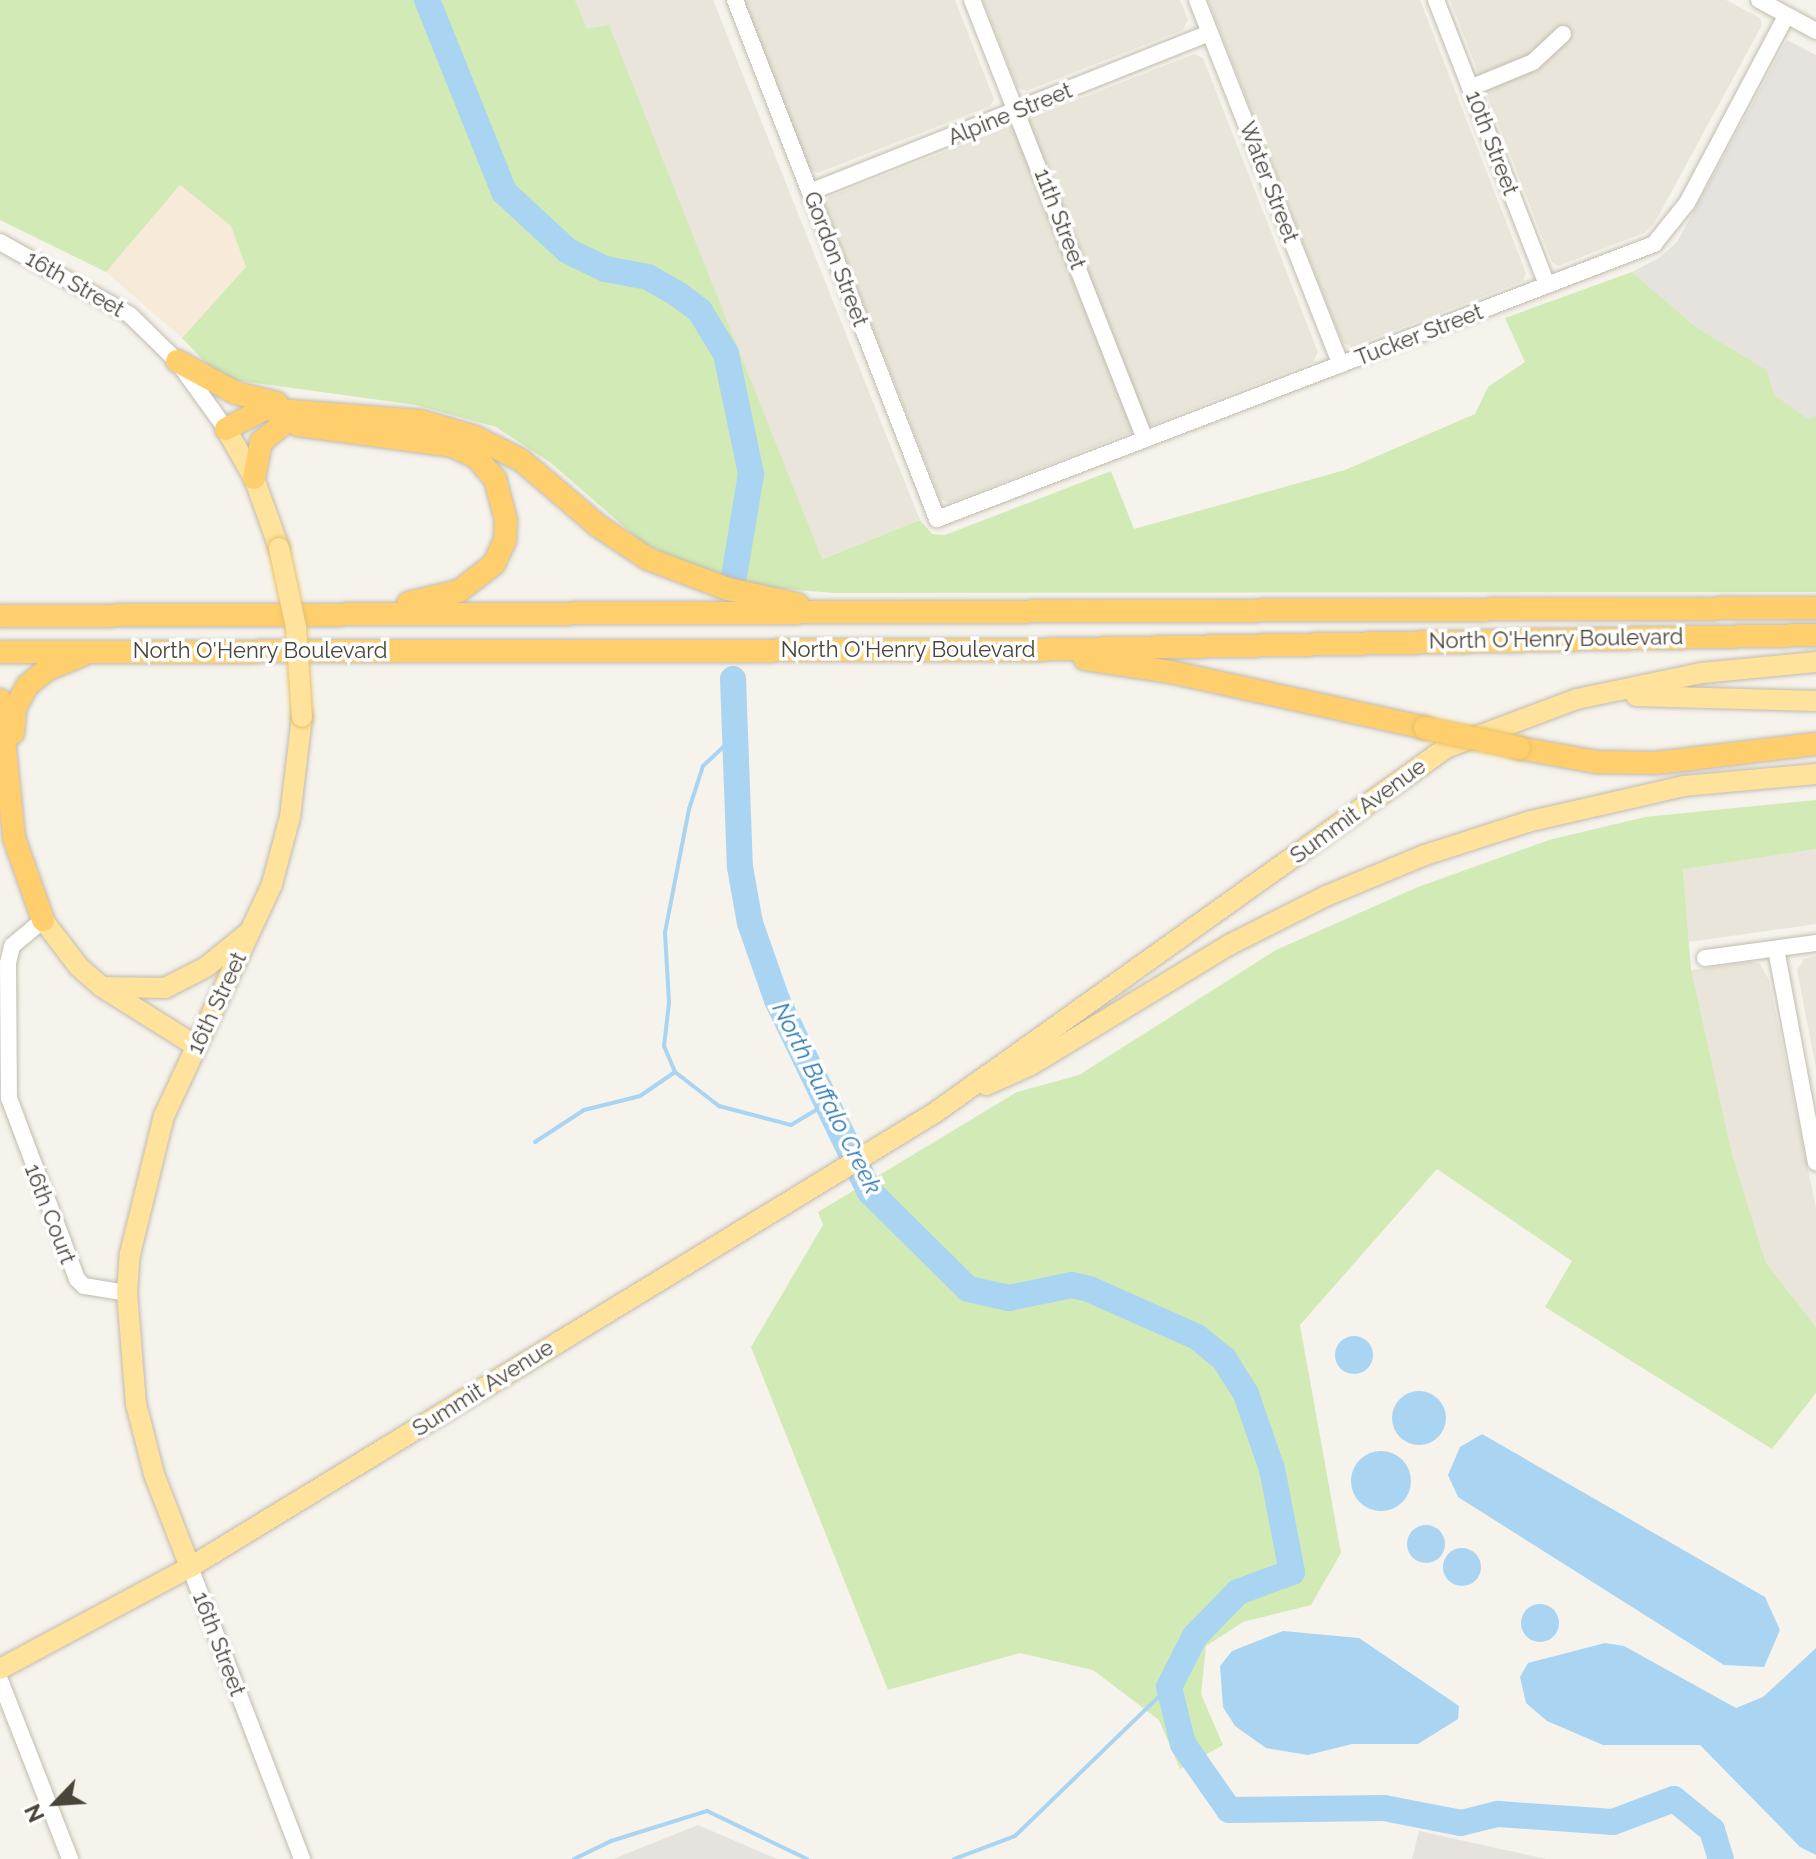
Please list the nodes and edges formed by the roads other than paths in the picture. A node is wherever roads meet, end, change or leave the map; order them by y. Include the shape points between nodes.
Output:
1 (735, 0) edge
2 (972, 0) edge
3 (1197, 0) edge
4 (1436, 0) edge
5 (1759, 0) edge
6 (1786, 16) junction
7 (1816, 31) edge
8 (1210, 33) junction
9 (1563, 34) dead end
10 (1470, 88) junction
11 (1018, 111) junction
12 (810, 192) junction
13 (0, 242) edge
14 (1547, 285) junction
15 (177, 361) junction
16 (1341, 365) junction
17 (305, 412) junction
18 (283, 424) junction
19 (226, 429) junction
20 (1145, 439) junction
21 (254, 478) junction
22 (937, 519) joint
23 (1809, 607) edge
24 (321, 613) junction
25 (842, 613) junction
26 (0, 616) edge
27 (1816, 635) edge
28 (1021, 650) junction
29 (92, 651) junction
30 (0, 652) edge
31 (1816, 662) edge
32 (1577, 699) junction
33 (0, 700) edge
34 (1816, 701) edge
35 (1816, 744) edge
36 (1816, 774) edge
37 (10, 786) junction
38 (43, 920) junction
39 (252, 930) junction
40 (1816, 943) edge
41 (1776, 949) junction
42 (1705, 958) dead end
43 (102, 987) junction
44 (196, 1046) junction
45 (960, 1096) junction
46 (1816, 1162) edge
47 (127, 1293) junction
48 (190, 1567) junction
49 (0, 1669) edge
50 (0, 1680) edge
51 (70, 1859) edge
52 (302, 1859) edge

1 - 12 street, Gordon Street
2 - 11 street, 11th Street
3 - 8 street, Water Street
4 - 10 street, 10th Street
5 - 6 street
6 - 7 street
6 - 14 street, Tucker Street via 1669,230 1654,244
8 - 11 street, Alpine Street
8 - 16 street, Water Street
9 - 10 street via 1533,62
10 - 14 street, 10th Street
11 - 12 street, Alpine Street
11 - 20 street, 11th Street
12 - 22 street, Gordon Street
13 - 15 street, 16th Street via 130,315
14 - 16 street, Tucker Street
15 - 17 highway via 236,393
15 - 19 street, 16th Street
16 - 20 street, Tucker Street
17 - 19 highway via 254,411
17 - 25 highway via 421,421 475,437 521,460 597,525 648,559 728,589
18 - 19 highway
18 - 21 highway via 261,442
18 - 24 highway via 453,446 476,457 495,479 504,502 505,540 494,564 473,584 447,597
19 - 21 main road, 16th Street
20 - 22 street, Tucker Street
21 - 39 main road, 16th Street, bridge via 279,548 296,627 302,717 282,852
23 - 25 highway, North O'Henry Boulevard
24 - 25 highway, North O'Henry Boulevard
24 - 26 highway, North O'Henry Boulevard
27 - 28 highway, North O'Henry Boulevard
28 - 29 highway, North O'Henry Boulevard
28 - 35 highway, bridge via 1171,672 1596,762 1656,763
29 - 30 highway, North O'Henry Boulevard
29 - 37 highway via 48,669 28,685 15,708
31 - 32 main road, Summit Avenue via 1701,673
32 - 34 main road via 1645,695
32 - 45 main road, Summit Avenue via 1446,748
33 - 37 highway
36 - 45 main road, Summit Avenue via 1684,786 1531,821 1425,855 1326,896 1229,945 1031,1065
37 - 38 highway via 21,865
38 - 43 main road via 79,967
38 - 47 street, 16th Court via 12,946 8,963 9,1098 77,1279 84,1286
39 - 43 main road via 206,967 165,988
39 - 44 main road, 16th Street
40 - 41 street
41 - 42 street
41 - 46 street
43 - 44 main road
44 - 47 main road, 16th Street via 151,1154
45 - 48 main road, Summit Avenue
47 - 48 main road, 16th Street via 144,1440
48 - 49 main road, Summit Avenue
48 - 52 street, 16th Street
50 - 51 street

